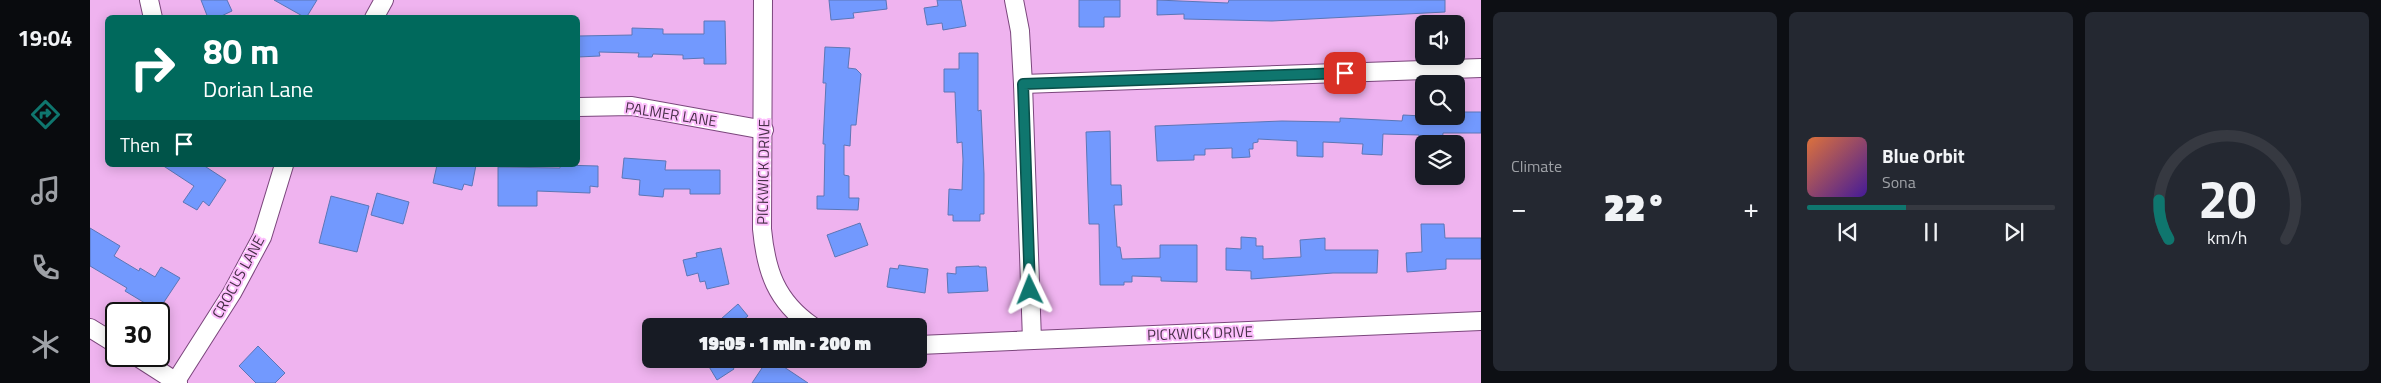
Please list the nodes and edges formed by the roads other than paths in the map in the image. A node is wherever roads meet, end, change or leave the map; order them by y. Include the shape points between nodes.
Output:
1 (149, 0) edge
2 (384, 0) edge
3 (763, 0) edge
4 (1014, 0) edge
5 (152, 15) edge
6 (376, 15) edge
7 (1481, 68) edge
8 (1023, 84) junction
9 (580, 107) edge
10 (764, 130) junction
11 (283, 167) edge
12 (801, 318) edge
13 (1481, 322) edge
14 (90, 328) edge
15 (105, 337) edge
16 (1032, 340) junction
17 (927, 346) edge
18 (153, 367) edge
19 (177, 382) edge

1 - 5 street
2 - 6 street
3 - 10 street, PICKWICK DRIVE
4 - 8 street via 1020,31
7 - 8 street
8 - 16 street
9 - 10 street, PALMER LANE via 632,106
10 - 12 street, PICKWICK DRIVE via 762,229 765,263 777,289
11 - 19 street, CROCUS LANE via 262,238
13 - 16 street, PICKWICK DRIVE
14 - 15 street
16 - 17 street, PICKWICK DRIVE
18 - 19 street

